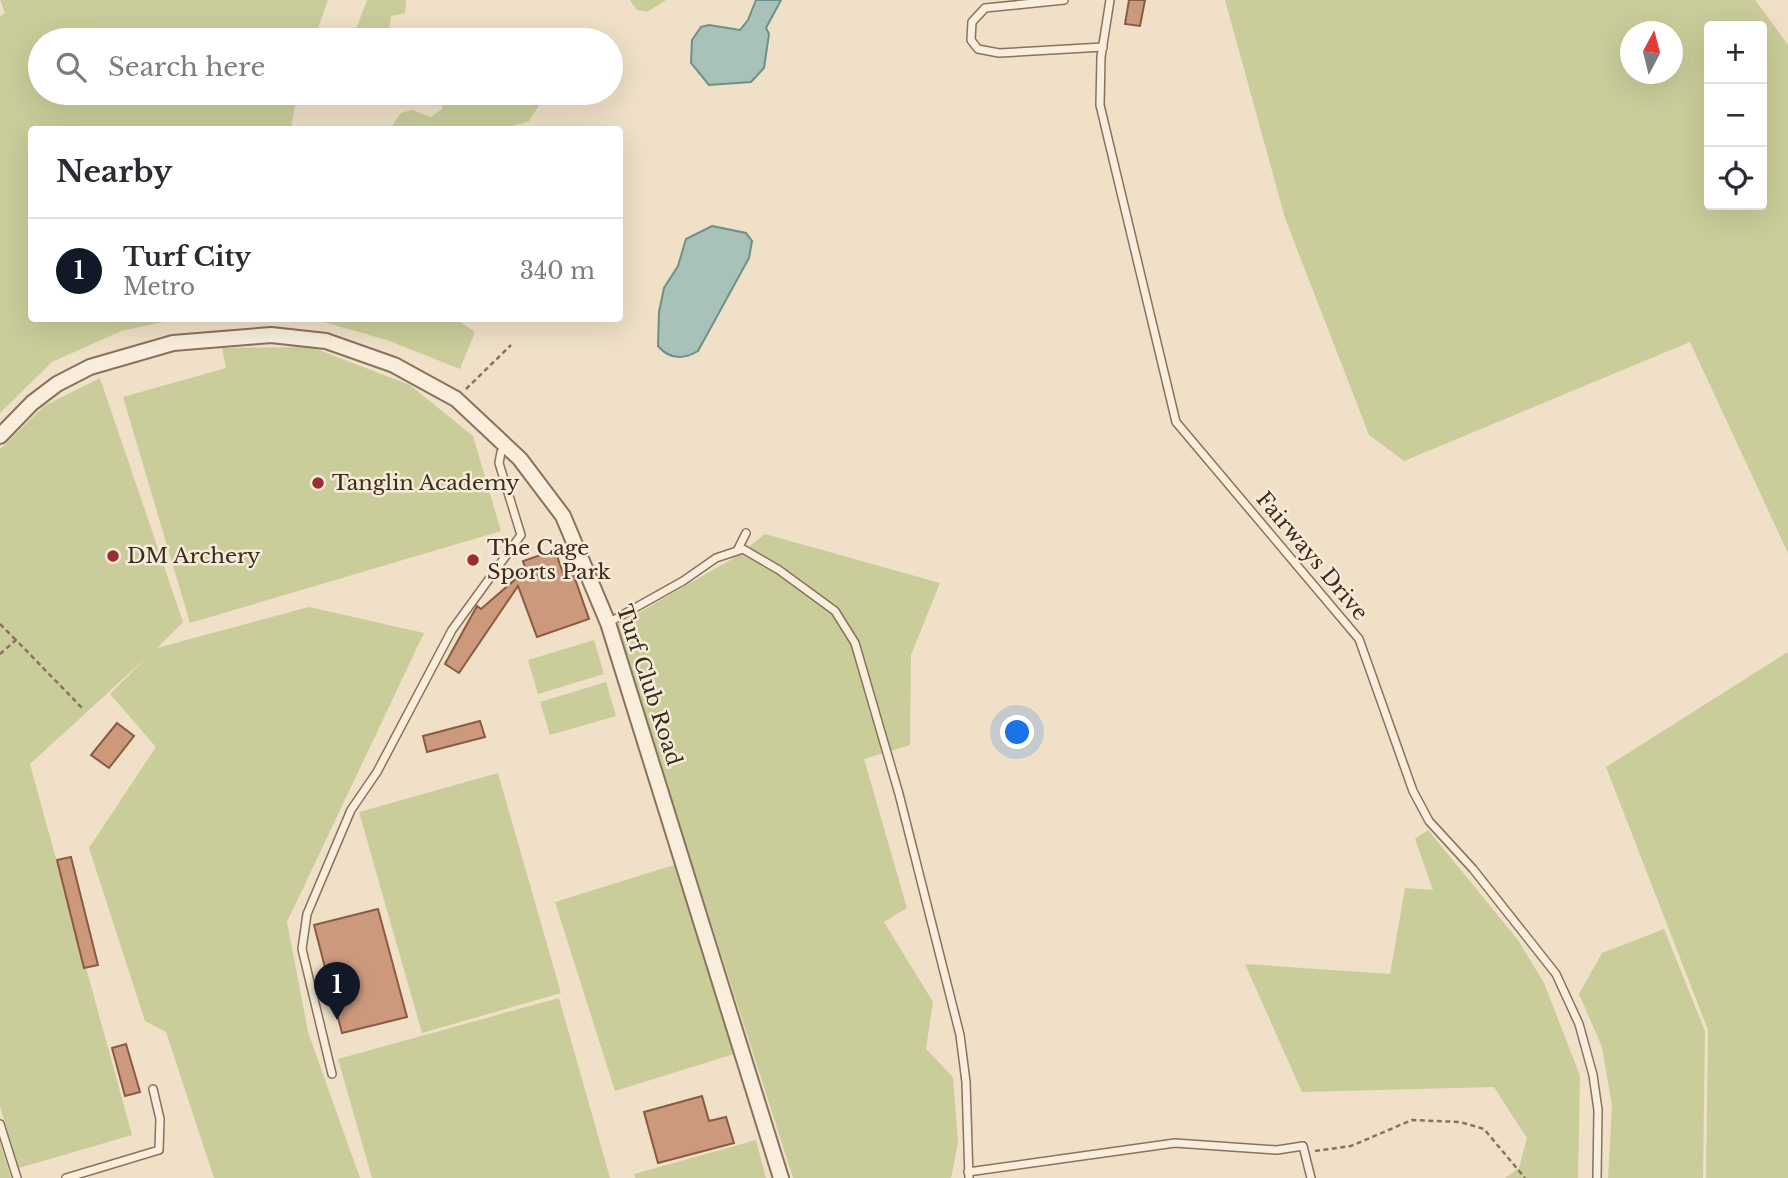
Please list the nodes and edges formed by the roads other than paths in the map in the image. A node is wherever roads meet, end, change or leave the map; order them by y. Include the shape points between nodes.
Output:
1 (1064, 0) edge
2 (1110, 0) edge
3 (1103, 47) junction
4 (0, 436) edge
5 (506, 447) junction
6 (746, 533) dead end
7 (738, 550) junction
8 (608, 623) junction
9 (332, 1074) dead end
10 (153, 1088) dead end
11 (0, 1124) edge
12 (969, 1175) edge
13 (17, 1178) edge
14 (66, 1178) edge
15 (781, 1178) edge
16 (1311, 1178) edge
17 (1597, 1178) edge

1 - 3 lane via 985,8 975,17 971,40 978,49 999,53
2 - 3 lane, Fairways Drive
3 - 17 lane, Fairways Drive via 1100,105 1176,422 1360,639 1413,791 1429,821 1556,974 1579,1024 1593,1075 1598,1110
4 - 5 street, Turf Club Road via 32,403 90,367 173,343 271,335 326,341 394,365 456,399
5 - 8 street, Turf Club Road via 563,516
5 - 9 lane via 499,463 521,535 452,630 377,772 351,810 307,914 302,949
6 - 7 lane
7 - 8 lane via 716,558
7 - 12 lane via 779,570 835,611 855,643 960,1035
8 - 15 street, Turf Club Road
10 - 14 lane via 160,1119 159,1150
11 - 13 lane
12 - 16 lane via 1175,1143 1277,1150 1303,1146

